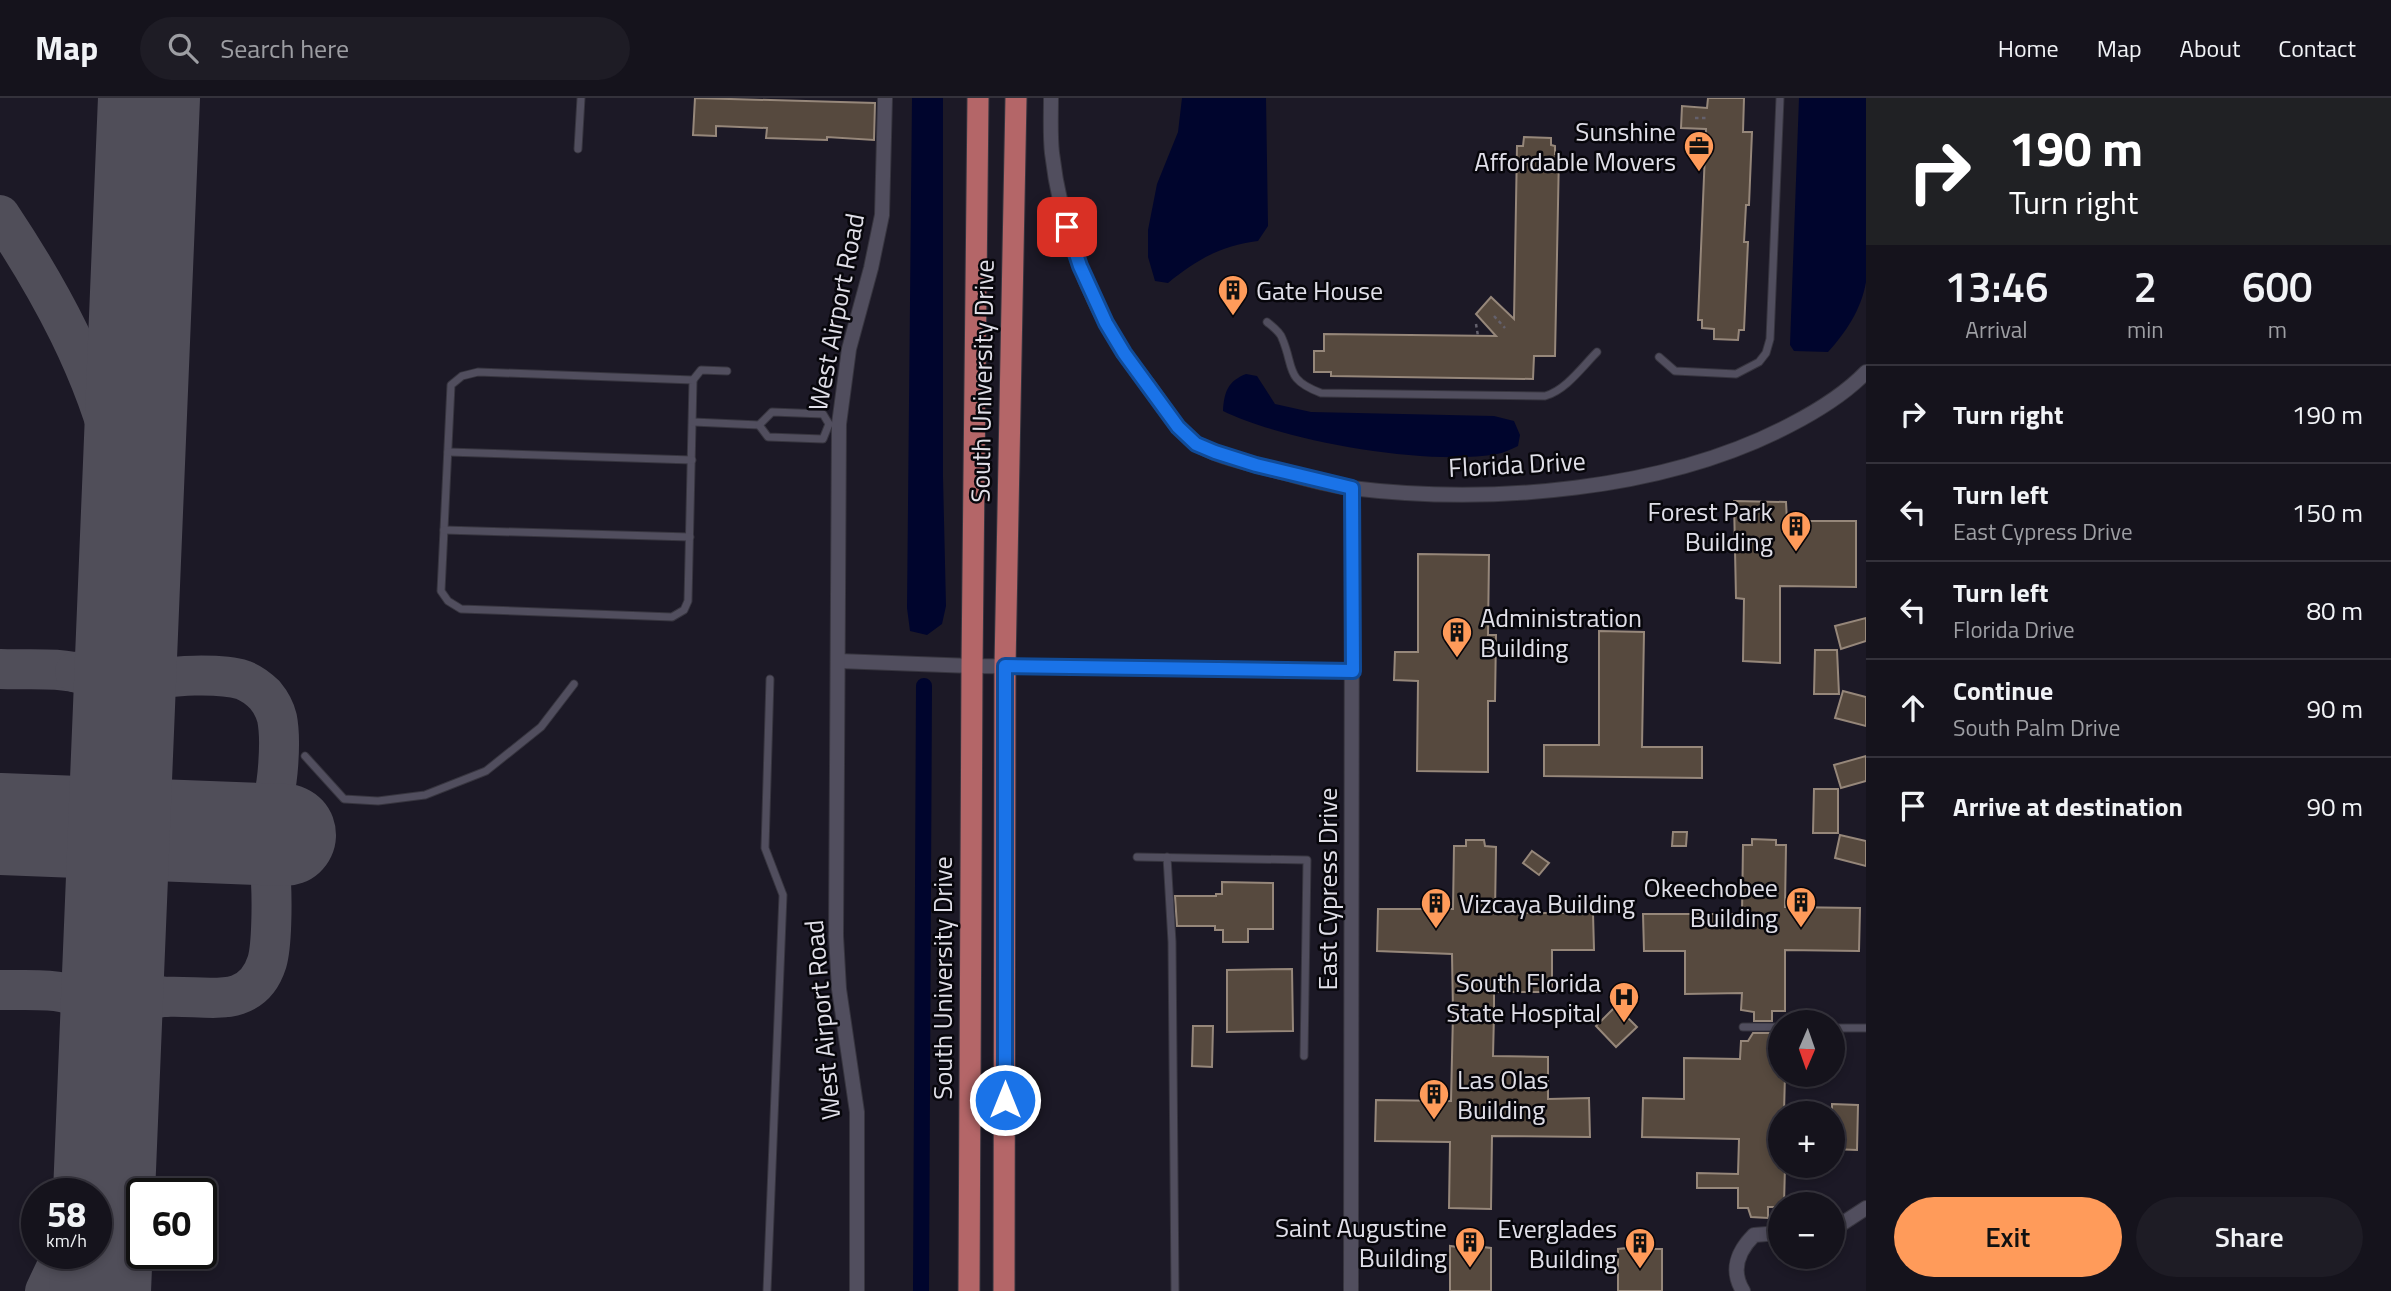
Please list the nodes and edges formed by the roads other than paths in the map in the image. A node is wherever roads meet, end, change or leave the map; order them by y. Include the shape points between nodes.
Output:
1 (581, 98) edge
2 (885, 98) edge
3 (978, 98) edge
4 (1016, 98) edge
5 (1051, 98) edge
6 (1780, 98) edge
7 (578, 149) dead end
8 (1267, 322) dead end
9 (1597, 352) dead end
10 (1659, 357) dead end
11 (727, 371) dead end
12 (1866, 372) edge
13 (694, 380) junction
14 (1860, 387) edge
15 (693, 422) junction
16 (834, 424) junction
17 (759, 425) junction
18 (448, 452) junction
19 (692, 460) junction
20 (1352, 488) junction
21 (444, 530) junction
22 (690, 537) junction
23 (838, 661) junction
24 (971, 666) junction
25 (1005, 666) junction
26 (1353, 671) junction
27 (769, 679) dead end
28 (575, 684) dead end
29 (305, 756) dead end
30 (1137, 857) dead end
31 (1167, 857) junction
32 (1743, 1027) dead end
33 (1768, 1027) edge
34 (1845, 1028) edge
35 (1866, 1028) edge
36 (1304, 1056) dead end
37 (1866, 1208) edge
38 (1845, 1222) edge
39 (1768, 1234) edge
40 (767, 1291) edge
41 (857, 1291) edge
42 (969, 1291) edge
43 (1004, 1291) edge
44 (1174, 1291) edge
45 (1351, 1291) edge
46 (1743, 1291) edge

1 - 7 lane
2 - 16 street, West Airport Road via 881,215
3 - 24 main road, South University Drive
4 - 25 main road, South University Drive
5 - 20 street, Florida Drive via 1052,150 1061,208 1080,266 1124,353 1178,427 1196,444 1215,452
6 - 10 lane via 1766,353 1736,374 1675,371
8 - 9 lane via 1282,335 1293,376 1304,387 1321,393 1545,396 1569,381
11 - 13 lane via 701,370
12 - 14 street, Florida Drive
13 - 15 lane
13 - 18 lane via 478,372 462,376 451,385
14 - 20 street, Florida Drive via 1732,451 1613,481 1498,494
15 - 17 lane
15 - 19 lane
16 - 17 lane via 823,414 772,412
16 - 17 lane via 822,439 768,437
16 - 23 street, West Airport Road
18 - 19 lane
18 - 21 lane
19 - 22 lane
20 - 26 street, East Cypress Drive
21 - 22 lane
21 - 22 lane via 441,591 461,609 672,617 684,610 688,601
23 - 24 street
23 - 41 street, West Airport Road via 836,936 856,1112
24 - 25 street
24 - 42 main road, South University Drive
25 - 26 street
25 - 43 main road, South University Drive
26 - 45 street, East Cypress Drive
27 - 40 lane via 765,848 783,895
28 - 29 lane via 541,727 486,771 425,795 378,801 345,799
30 - 31 lane
31 - 36 lane via 1307,860
31 - 44 lane via 1172,942
32 - 33 lane
34 - 35 lane
37 - 38 street
39 - 46 street via 1754,1235 1743,1246 1736,1272

